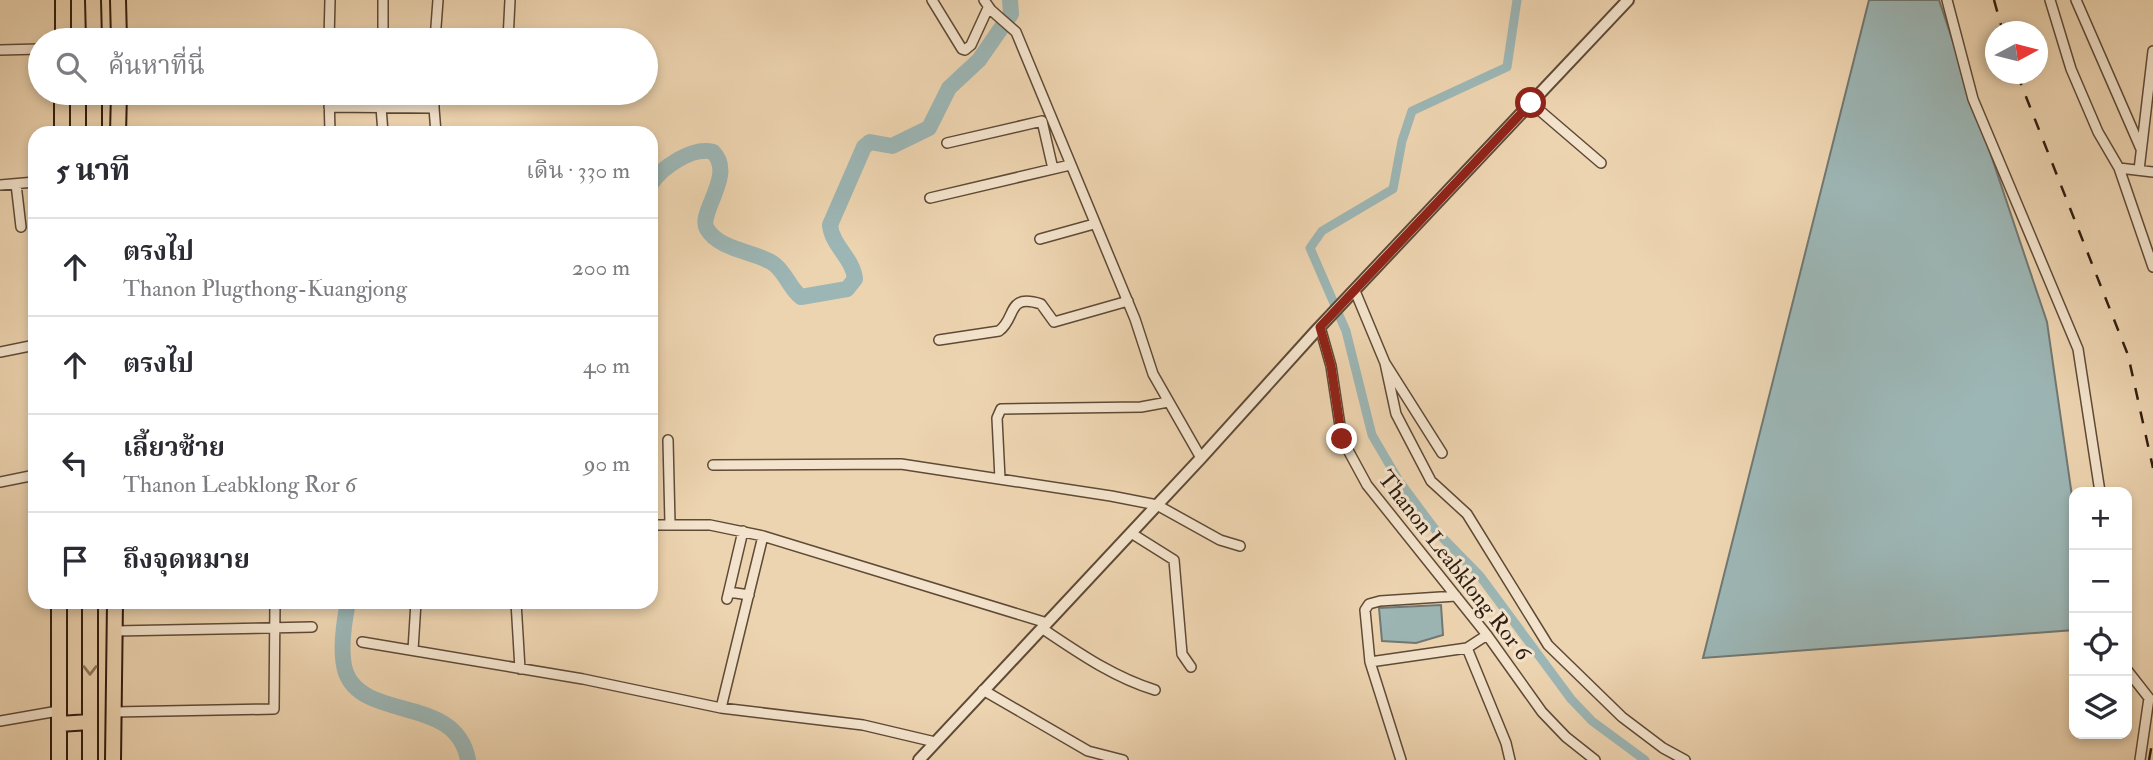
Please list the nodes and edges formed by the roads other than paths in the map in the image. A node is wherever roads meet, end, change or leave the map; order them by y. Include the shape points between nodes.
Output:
1 (63, 0) edge
2 (93, 0) edge
3 (118, 0) edge
4 (330, 0) edge
5 (383, 0) edge
6 (438, 0) edge
7 (510, 0) edge
8 (932, 0) edge
9 (1628, 0) edge
10 (1947, 0) edge
11 (2050, 0) edge
12 (2076, 0) edge
13 (987, 6) edge
14 (63, 28) edge
15 (94, 28) edge
16 (118, 28) edge
17 (329, 28) edge
18 (383, 28) edge
19 (436, 28) edge
20 (509, 28) edge
21 (28, 50) edge
22 (0, 51) edge
23 (2153, 51) edge
24 (1531, 103) junction
25 (62, 105) edge
26 (94, 105) edge
27 (118, 105) edge
28 (435, 105) edge
29 (329, 107) joint
30 (381, 107) junction
31 (435, 108) junction
32 (62, 126) edge
33 (94, 126) edge
34 (118, 126) edge
35 (330, 126) edge
36 (382, 126) edge
37 (436, 126) edge
38 (947, 143) dead end
39 (2141, 149) junction
40 (1601, 163) dead end
41 (1070, 165) junction
42 (2119, 168) junction
43 (1053, 169) junction
44 (2139, 170) junction
45 (2153, 172) edge
46 (28, 183) edge
47 (16, 184) junction
48 (0, 185) edge
49 (930, 198) dead end
50 (1094, 224) junction
51 (21, 227) dead end
52 (1040, 239) dead end
53 (2153, 267) edge
54 (1355, 290) junction
55 (1128, 301) junction
56 (1320, 327) junction
57 (939, 340) dead end
58 (28, 346) edge
59 (0, 352) edge
60 (1385, 363) junction
61 (1168, 402) junction
62 (667, 440) dead end
63 (1442, 453) dead end
64 (1201, 458) junction
65 (713, 465) dead end
66 (28, 476) edge
67 (1000, 479) junction
68 (0, 482) edge
69 (2099, 487) edge
70 (1157, 505) junction
71 (670, 524) junction
72 (658, 525) edge
73 (743, 531) junction
74 (1131, 533) junction
75 (763, 536) junction
76 (1240, 546) dead end
77 (749, 595) junction
78 (1456, 596) junction
79 (59, 609) edge
80 (90, 609) edge
81 (115, 609) edge
82 (275, 609) edge
83 (416, 609) edge
84 (516, 609) edge
85 (1045, 626) junction
86 (275, 627) junction
87 (312, 627) dead end
88 (115, 631) junction
89 (1487, 635) junction
90 (362, 642) dead end
91 (1467, 648) junction
92 (413, 650) junction
93 (1370, 662) junction
94 (1191, 667) dead end
95 (520, 668) junction
96 (2132, 676) edge
97 (984, 690) junction
98 (1155, 690) dead end
99 (721, 708) junction
100 (114, 712) junction
101 (59, 717) junction
102 (0, 721) edge
103 (90, 722) junction
104 (936, 741) junction
105 (59, 760) edge
106 (90, 760) edge
107 (113, 760) edge
108 (919, 760) edge
109 (1123, 760) edge
110 (1401, 760) edge
111 (1510, 760) edge
112 (1595, 760) edge
113 (1685, 760) edge
114 (2140, 760) edge

1 - 14 highway
2 - 15 highway
3 - 16 highway
4 - 17 street
5 - 18 street
6 - 19 street
7 - 20 street
8 - 13 street via 965,50
9 - 24 street
10 - 69 street via 1973,99 2078,349
11 - 42 street via 2071,69
12 - 39 street
13 - 41 street via 1012,28
21 - 22 street
23 - 39 street
24 - 40 street
24 - 54 street
25 - 32 highway
26 - 33 highway
27 - 34 highway
28 - 31 street
29 - 30 street
29 - 35 street
30 - 31 street
30 - 36 street
31 - 37 street
38 - 43 street via 1042,121
39 - 44 street
41 - 43 street
41 - 50 street
42 - 44 street
42 - 53 street
43 - 49 street
44 - 45 street
46 - 47 street
47 - 48 street
47 - 51 street
50 - 52 street
50 - 55 street
54 - 56 street
54 - 60 street
55 - 57 street via 1054,322 1041,304 1018,303 999,331
55 - 61 street via 1153,374
56 - 64 street
56 - 78 street, Thanon Leabklong Ror 6 via 1342,439 1367,485
58 - 59 street
60 - 63 street
60 - 113 street via 1396,414 1431,481 1467,514 1548,645 1622,717
61 - 64 street
61 - 67 street via 1141,407 1002,409 997,418
62 - 71 street
64 - 70 street
65 - 67 street via 901,464
66 - 68 street
67 - 70 street
70 - 74 street
70 - 76 street
71 - 72 street
71 - 73 street
73 - 75 street
73 - 77 street via 728,595
74 - 85 street
74 - 94 street via 1174,559 1182,654
75 - 77 street
75 - 85 street
77 - 99 street
78 - 89 street, Thanon Leabklong Ror 6
78 - 93 street via 1369,604 1365,610
79 - 101 highway
80 -> 103 highway
81 - 88 highway
82 - 86 street
83 - 92 street
84 - 95 street
85 - 97 street
85 - 98 street via 1107,672
86 - 87 street
86 - 88 street
86 - 100 street via 274,709
88 - 100 highway
89 - 91 street
89 - 112 street, Thanon Leabklong Ror 6 via 1542,712
90 - 92 street
91 - 93 street
91 - 111 street
92 - 95 street
93 - 110 street
95 - 99 street
96 - 114 street via 2150,698
97 - 104 street
97 - 109 street via 1091,752
99 - 104 street via 863,724
100 - 107 highway
101 - 102 street
101 - 103 highway
101 - 105 highway
103 - 106 highway
104 - 108 street

